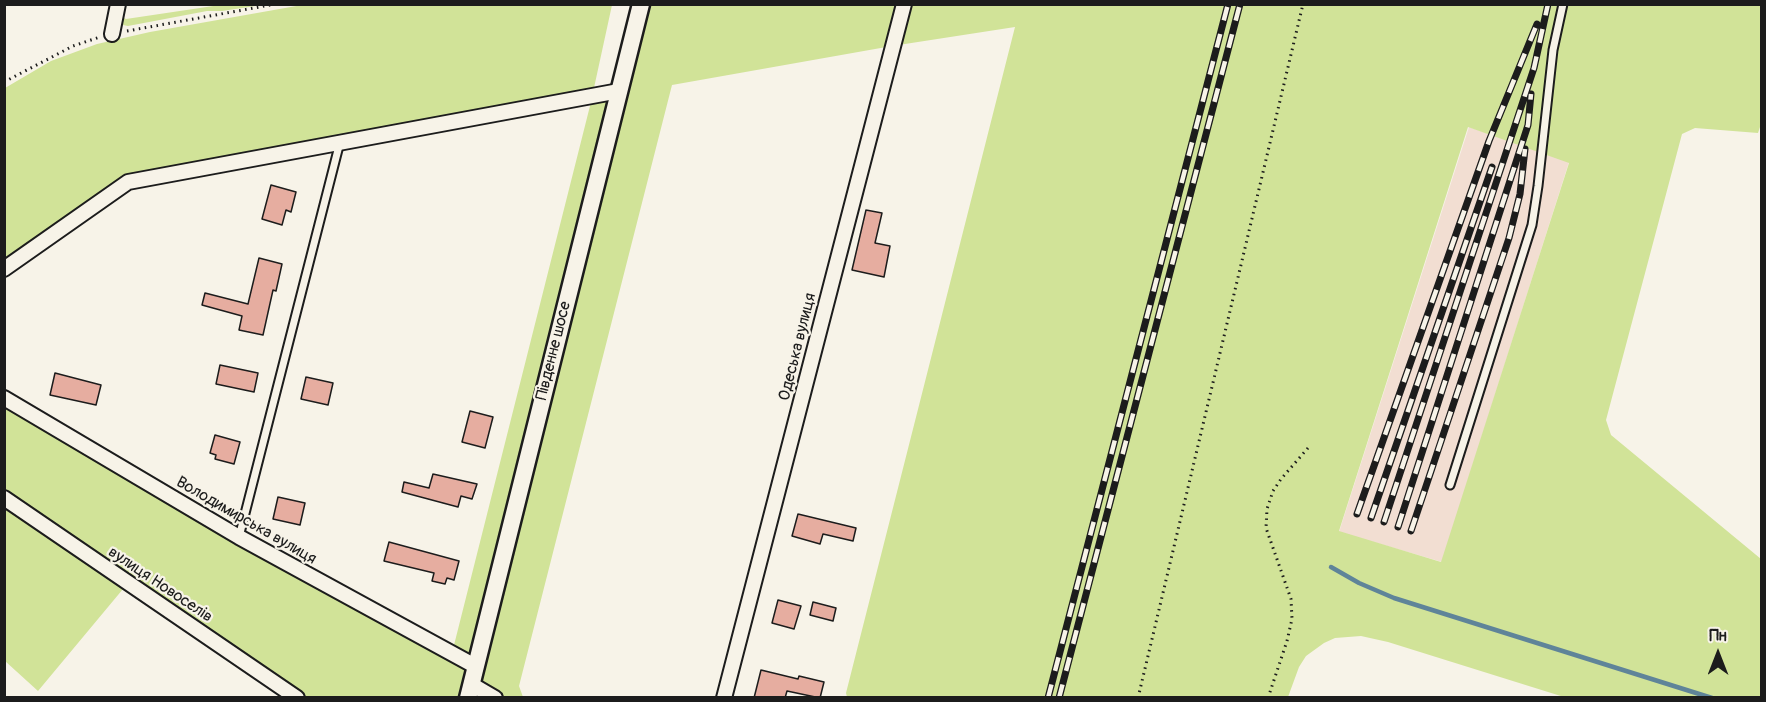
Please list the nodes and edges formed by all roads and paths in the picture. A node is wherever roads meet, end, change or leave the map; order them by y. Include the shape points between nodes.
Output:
1 (118, 4) edge
2 (276, 4) edge
3 (641, 4) edge
4 (904, 4) edge
5 (1303, 4) edge
6 (1563, 4) edge
7 (112, 34) junction
8 (4, 82) edge
9 (619, 91) junction
10 (340, 142) junction
11 (4, 269) edge
12 (4, 398) edge
13 (1308, 448) dead end
14 (1450, 485) dead end
15 (4, 498) edge
16 (239, 537) junction
17 (475, 666) junction
18 (470, 691) edge
19 (297, 698) edge
20 (495, 698) edge
21 (724, 698) edge
22 (1138, 698) edge
23 (1268, 698) edge

1 - 7 street
2 - 7 path
3 - 9 street, Південне шосе
4 - 21 street, Одеська вулиця
5 - 22 path
6 - 14 lane via 1553,50 1532,225
7 - 8 path via 73,46
9 - 10 street
9 - 17 street, Південне шосе
10 - 11 street via 128,182
10 - 16 lane
12 - 16 street, Володимирська вулиця
13 - 23 path via 1281,479 1267,509 1266,528 1291,599 1292,619
15 - 19 street, вулиця Новоселів
16 - 17 street, Володимирська вулиця
17 - 18 street, Південне шосе
18 - 20 street

